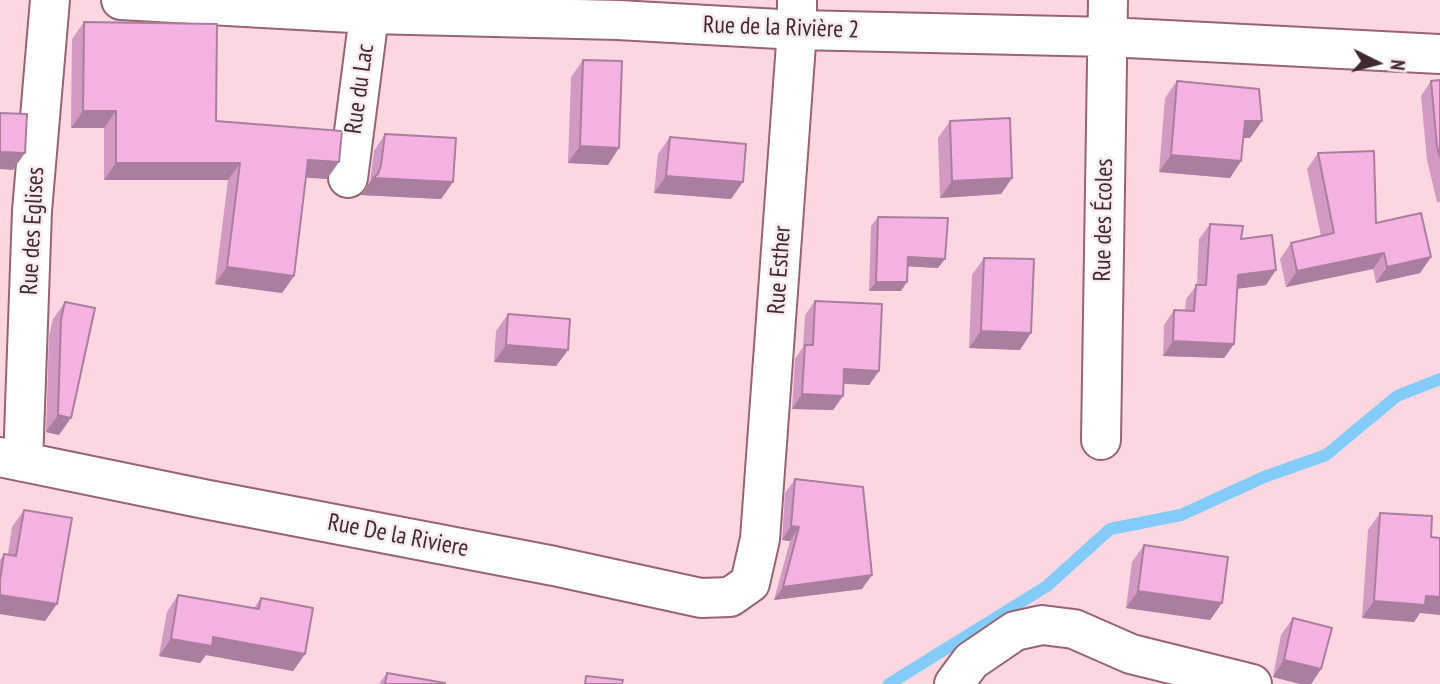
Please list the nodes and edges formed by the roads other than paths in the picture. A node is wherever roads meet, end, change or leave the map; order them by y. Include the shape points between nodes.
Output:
1 (50, 0) edge
2 (121, 0) edge
3 (1108, 0) edge
4 (371, 7) edge
5 (797, 15) edge
6 (1108, 37) junction
7 (1440, 54) edge
8 (348, 177) dead end
9 (1101, 440) dead end
10 (12, 459) edge
11 (760, 539) joint
12 (1123, 669) edge
13 (954, 684) edge
14 (1252, 684) edge

1 - 10 street, Rue des Eglises
2 - 4 street, Rue de la Rivière 2
3 - 6 street, Rue des Écoles
4 - 5 street, Rue de la Rivière 2 via 618,20
4 - 8 street, Rue du Lac
5 - 6 street, Rue de la Rivière 2
5 - 11 street, Rue Esther
6 - 7 street, Rue de la Rivière 2
6 - 9 street, Rue des Écoles
10 - 11 street, Rue De la Riviere via 701,598 730,597 750,583
12 - 13 street via 1074,629 1042,625 1015,631 971,661
12 - 14 street

